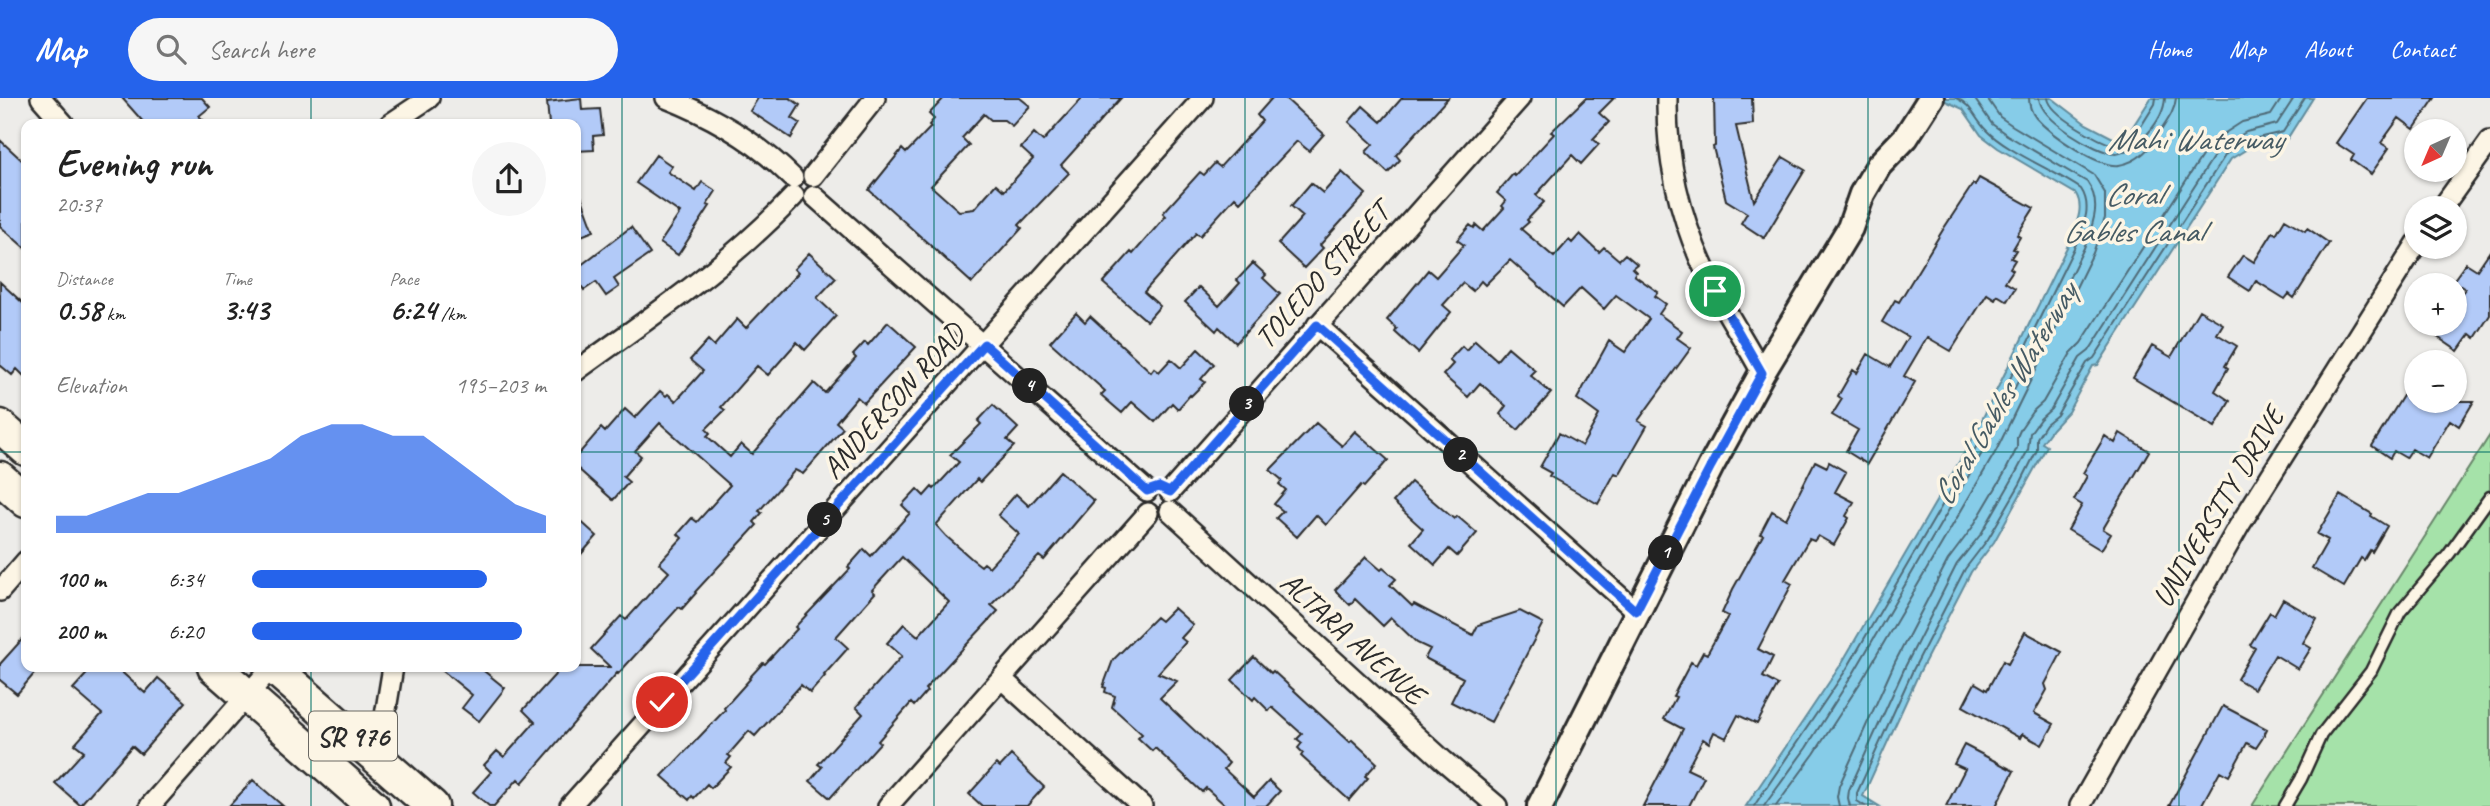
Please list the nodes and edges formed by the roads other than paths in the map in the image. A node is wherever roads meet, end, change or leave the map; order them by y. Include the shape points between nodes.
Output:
1 (41, 98) edge
2 (429, 98) edge
3 (666, 98) edge
4 (876, 98) edge
5 (1203, 98) edge
6 (1520, 98) edge
7 (1667, 98) edge
8 (1930, 100) edge
9 (60, 119) edge
10 (398, 119) edge
11 (2490, 141) edge
12 (813, 176) junction
13 (793, 187) junction
14 (814, 196) junction
15 (2451, 196) edge
16 (2407, 259) edge
17 (1317, 325) junction
18 (984, 344) junction
19 (581, 367) edge
20 (1762, 373) junction
21 (0, 426) edge
22 (21, 445) edge
23 (0, 478) edge
24 (1147, 491) junction
25 (21, 497) edge
26 (2490, 497) edge
27 (1170, 502) junction
28 (1149, 513) junction
29 (21, 567) edge
30 (0, 591) edge
31 (1636, 611) junction
32 (220, 672) edge
33 (268, 672) edge
34 (278, 672) edge
35 (392, 672) edge
36 (1002, 679) junction
37 (247, 696) junction
38 (378, 758) junction
39 (150, 806) edge
40 (373, 806) edge
41 (432, 806) edge
42 (570, 806) edge
43 (888, 806) edge
44 (1142, 806) edge
45 (1497, 806) edge
46 (1540, 806) edge
47 (2080, 806) edge
48 (2286, 806) edge

1 - 9 street
2 - 10 street
3 - 13 street via 699,112 767,155
4 - 12 street
5 - 18 street, ANDERSON ROAD
6 - 17 street, TOLEDO STREET
7 - 20 street via 1673,179 1687,229 1715,291
8 - 20 street via 1906,137 1876,201 1850,228
11 - 15 street
12 - 13 street via 800,173
12 - 14 street via 818,184
13 - 14 street via 806,200
13 - 19 street via 765,225 702,280
14 - 18 street
16 - 47 street, UNIVERSITY DRIVE via 2233,536
17 - 27 street, TOLEDO STREET
17 - 31 street
18 - 24 street
18 - 42 street, ANDERSON ROAD
20 - 31 street
21 - 22 main road
23 - 25 main road
24 - 27 street via 1159,487
24 - 28 street via 1143,505
26 - 48 lane via 2400,612 2371,671 2321,735
27 - 28 street via 1162,517
27 - 45 street, ALTARA AVENUE
28 - 36 street
29 - 30 street
31 - 46 street
32 - 37 main road, SR 976
33 - 37 street
34 - 38 main road, SR 976
35 - 38 street
36 - 43 street
36 - 44 street
37 - 39 street
37 - 40 main road, SR 976
38 - 41 main road, SR 976

